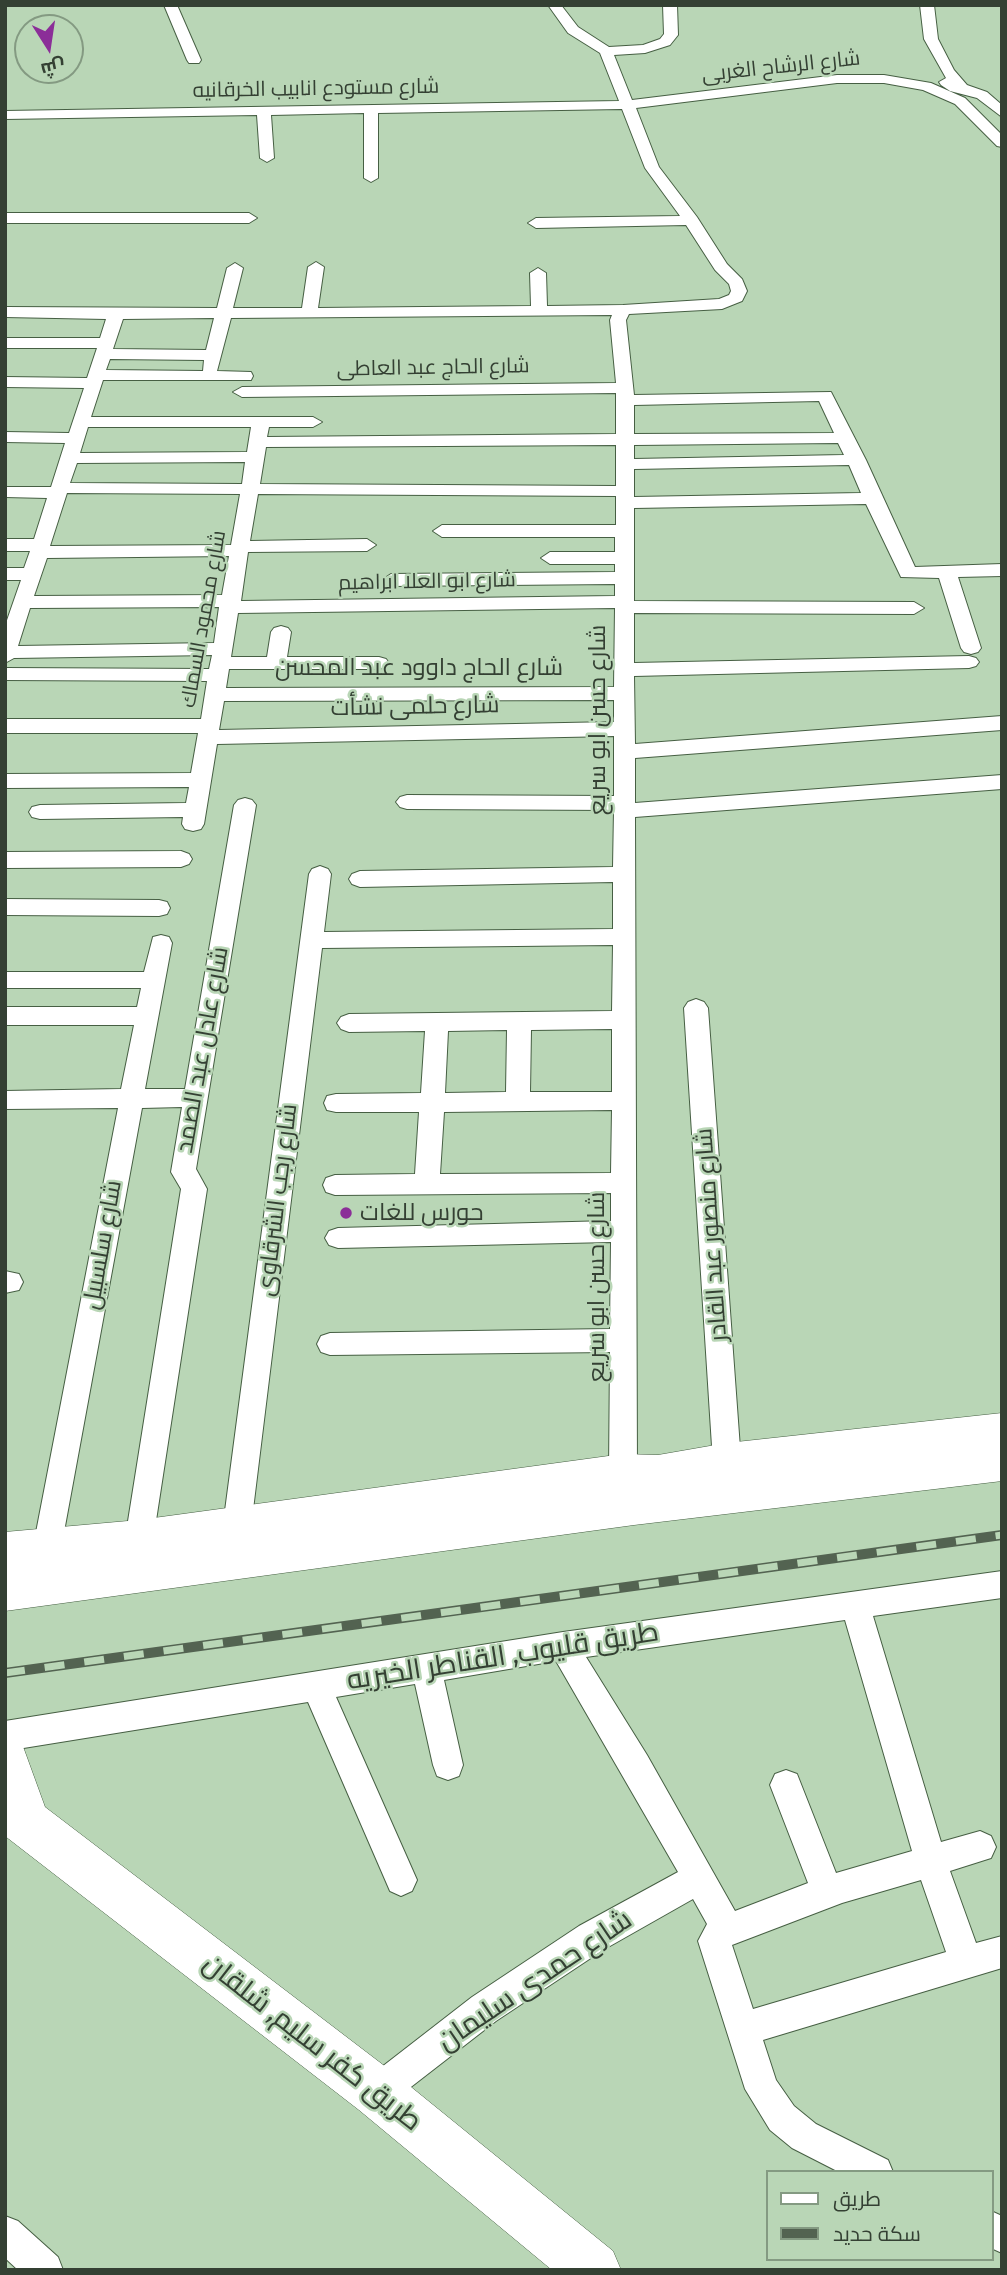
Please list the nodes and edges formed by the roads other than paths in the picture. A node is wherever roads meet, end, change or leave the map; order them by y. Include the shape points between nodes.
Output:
1 (170, 5) edge
2 (554, 5) edge
3 (670, 5) edge
4 (927, 5) edge
5 (606, 51) junction
6 (194, 60) dead end
7 (961, 86) junction
8 (944, 92) junction
9 (626, 100) junction
10 (372, 109) junction
11 (264, 111) junction
12 (6, 113) edge
13 (1002, 116) edge
14 (981, 120) junction
15 (1002, 142) edge
16 (267, 158) dead end
17 (371, 178) dead end
18 (5, 218) edge
19 (249, 218) dead end
20 (692, 220) junction
21 (536, 223) dead end
22 (316, 267) dead end
23 (235, 268) dead end
24 (538, 273) dead end
25 (623, 310) junction
26 (539, 311) junction
27 (5, 312) edge
28 (225, 313) junction
29 (309, 313) junction
30 (116, 314) junction
31 (5, 343) edge
32 (104, 349) junction
33 (214, 355) junction
34 (209, 376) junction
35 (95, 379) junction
36 (5, 382) edge
37 (625, 394) junction
38 (261, 422) junction
39 (313, 422) dead end
40 (79, 430) junction
41 (5, 437) edge
42 (846, 438) junction
43 (624, 440) junction
44 (256, 449) junction
45 (69, 458) junction
46 (857, 460) junction
47 (625, 464) junction
48 (250, 489) junction
49 (59, 490) junction
50 (5, 492) edge
51 (624, 497) junction
52 (873, 498) junction
53 (442, 531) dead end
54 (624, 531) junction
55 (5, 545) edge
56 (367, 545) dead end
57 (41, 548) junction
58 (239, 548) junction
59 (550, 558) dead end
60 (624, 568) junction
61 (1002, 570) edge
62 (947, 573) junction
63 (5, 574) edge
64 (32, 575) junction
65 (391, 580) dead end
66 (23, 602) junction
67 (230, 604) junction
68 (624, 605) junction
69 (914, 608) dead end
70 (10, 628) edge
71 (281, 632) dead end
72 (6, 655) edge
73 (276, 663) junction
74 (379, 663) dead end
75 (624, 670) junction
76 (219, 671) junction
77 (5, 674) edge
78 (624, 692) junction
79 (1002, 723) edge
80 (5, 726) edge
81 (624, 729) junction
82 (209, 732) junction
83 (624, 752) junction
84 (200, 780) junction
85 (5, 781) edge
86 (1002, 782) edge
87 (407, 802) dead end
88 (245, 805) dead end
89 (624, 807) junction
90 (40, 812) dead end
91 (181, 859) dead end
92 (5, 860) edge
93 (320, 874) dead end
94 (624, 874) junction
95 (360, 879) dead end
96 (5, 907) edge
97 (159, 908) dead end
98 (624, 937) junction
99 (311, 940) junction
100 (161, 943) dead end
101 (153, 979) junction
102 (5, 981) edge
103 (696, 1008) dead end
104 (5, 1016) edge
105 (146, 1016) junction
106 (624, 1020) junction
107 (437, 1022) junction
108 (519, 1022) junction
109 (349, 1023) dead end
110 (195, 1098) junction
111 (130, 1099) junction
112 (5, 1100) edge
113 (518, 1101) junction
114 (623, 1101) junction
115 (432, 1102) junction
116 (335, 1103) dead end
117 (623, 1183) junction
118 (427, 1184) junction
119 (335, 1185) dead end
120 (623, 1231) junction
121 (338, 1238) dead end
122 (623, 1340) junction
123 (330, 1344) dead end
124 (1002, 1431) edge
125 (727, 1462) junction
126 (1002, 1462) edge
127 (623, 1474) junction
128 (237, 1526) junction
129 (139, 1540) junction
130 (47, 1548) junction
131 (5, 1552) edge
132 (1002, 1584) edge
133 (5, 1591) edge
134 (855, 1605) junction
135 (563, 1646) junction
136 (426, 1668) junction
137 (316, 1686) junction
138 (5, 1735) edge
139 (5, 1757) edge
140 (448, 1765) dead end
141 (786, 1785) dead end
142 (16, 1813) edge
143 (980, 1847) dead end
144 (931, 1862) junction
145 (698, 1878) junction
146 (401, 1880) dead end
147 (828, 1893) junction
148 (728, 1930) junction
149 (1002, 1952) edge
150 (966, 1963) junction
151 (742, 2029) junction
152 (377, 2092) junction
153 (872, 2170) edge
154 (5, 2234) edge
155 (45, 2270) edge
156 (594, 2270) edge

1 - 6 street
2 - 5 street via 573,30
3 - 5 street via 671,35 665,42 645,49
4 - 7 street via 931,39
5 - 9 street
7 - 8 street
7 - 9 street, شارع الرشاح الغربى via 905,74 845,71
7 - 13 street, شارع الرشاح الغربى via 982,95
8 - 9 street, شارع الرشاح الغربى via 894,80 837,79
8 - 14 street, شارع الرشاح الغربى
9 - 10 street, شارع مستودع انابيب الخرقانيه
9 - 12 street, شارع مستودع انابيب الخرقانيه
9 - 20 street via 652,168
10 - 11 street, شارع مستودع انابيب الخرقانيه
10 - 17 street
11 - 12 street, شارع مستودع انابيب الخرقانيه
11 - 16 street
13 - 14 street
14 - 15 street, شارع الرشاح الغربى
18 - 19 street
20 - 21 street
20 - 25 street via 721,267 736,282 738,295 722,304
22 - 29 street
23 - 28 street
24 - 26 street
25 - 26 street
25 - 37 street, شارع حسن ابو سريع via 618,320
26 - 29 street
27 - 30 street
28 - 29 street
28 - 30 street
28 - 33 street
30 - 32 street
31 - 32 street
32 - 33 street
32 - 35 street
33 - 34 street
34 - 35 street, شارع الحاج عبد العاطى
34 - 37 street, شارع الحاج عبد العاطى via 243,384
35 - 36 street, شارع الحاج عبد العاطى
35 - 40 street
37 - 42 street, شارع الحاج عبد العاطى via 822,396 829,400
37 - 43 street, شارع حسن ابو سريع
38 - 39 street
38 - 40 street
38 - 44 street, شارع محمود السماك
40 - 41 street
40 - 45 street
42 - 43 street
42 - 46 street
43 - 44 street
43 - 47 street, شارع حسن ابو سريع
44 - 45 street
44 - 48 street, شارع محمود السماك
45 - 49 street
46 - 47 street
46 - 52 street
47 - 51 street, شارع حسن ابو سريع
48 - 49 street
48 - 51 street
48 - 58 street, شارع محمود السماك
49 - 50 street
49 - 57 street
51 - 52 street
51 - 54 street, شارع حسن ابو سريع
52 - 62 street via 908,573
53 - 54 street
54 - 60 street, شارع حسن ابو سريع
55 - 57 street
56 - 58 street
57 - 58 street
57 - 64 street
58 - 67 street, شارع محمود السماك
59 - 60 street
60 - 65 street
60 - 68 street, شارع حسن ابو سريع
61 - 62 street
62 - 75 street via 970,655
63 - 64 street
64 - 66 street
66 - 67 street, شارع ابو العلا ابراهيم
66 - 70 street
67 - 68 street, شارع ابو العلا ابراهيم
67 - 76 street, شارع محمود السماك
68 - 69 street, شارع ابو العلا ابراهيم
68 - 75 street, شارع حسن ابو سريع
70 - 72 street
71 - 73 street
72 - 76 street
73 - 74 street
73 - 76 street
75 - 78 street, شارع حسن ابو سريع
76 - 77 street
76 - 78 street, شارع الحاج داوود عبد المحسن
76 - 82 street, شارع محمود السماك
78 - 81 street, شارع حسن ابو سريع
79 - 83 street
80 - 82 street, شارع حلمى نشأت
81 - 82 street, شارع حلمى نشأت
81 - 83 street, شارع حسن ابو سريع
82 - 84 street, شارع محمود السماك
83 - 89 street, شارع حسن ابو سريع
84 - 85 street
84 - 90 street, شارع محمود السماك via 194,817
86 - 89 street
87 - 89 street
88 - 110 street, شارع عادل عبد الصمد
89 - 94 street, شارع حسن ابو سريع
91 - 92 street
93 - 99 street, شارع رجب الشرقاوى
94 - 95 street
94 - 98 street, شارع حسن ابو سريع
96 - 97 street
98 - 99 street
98 - 106 street, شارع حسن ابو سريع
99 - 128 street, شارع رجب الشرقاوى
100 - 101 street, شارع سلسبيل
101 - 102 street
101 - 105 street, شارع سلسبيل
103 - 125 street, شارع منصور عبد القادر
104 - 105 street
105 - 111 street, شارع سلسبيل
106 - 108 street
106 - 114 street, شارع حسن ابو سريع
107 - 108 street
107 - 109 street
107 - 115 street
108 - 113 street
110 - 111 street
110 - 129 street, شارع عادل عبد الصمد via 183,1172 194,1189
111 - 112 street
111 - 130 street, شارع سلسبيل
113 - 114 street
113 - 115 street
114 - 117 street, شارع حسن ابو سريع
115 - 116 street
115 - 118 street
117 - 118 street
117 - 120 street, شارع حسن ابو سريع
118 - 119 street
120 - 121 street
120 - 122 street, شارع حسن ابو سريع
122 - 123 street
122 - 127 street, شارع حسن ابو سريع
124 - 125 main road
125 - 127 main road via 658,1474
126 - 133 main road via 634,1506
127 - 128 main road
128 - 129 main road
129 - 130 main road
130 - 131 main road
132 - 134 street, طريق قليوب, القناطر الخيريه
134 - 135 street, طريق قليوب, القناطر الخيريه
134 - 144 street
135 - 136 street, طريق قليوب, القناطر الخيريه
135 - 145 street
136 - 137 street, طريق قليوب, القناطر الخيريه
136 - 140 street
137 - 138 street, طريق قليوب, القناطر الخيريه
137 - 146 street
139 - 142 main road, طريق كفر سليم, شلقان
141 - 147 street
142 - 152 main road, طريق كفر سليم, شلقان
143 - 144 street
144 - 147 street
144 - 150 street
145 - 148 street
145 - 152 street, شارع حمدى سليمان via 591,1938 484,2009
147 - 148 street
148 - 151 street via 714,1941
149 - 150 street
150 - 151 street
151 - 153 street via 762,2089 782,2118 804,2136
152 - 156 main road, طريق كفر سليم, شلقان
154 - 155 street

